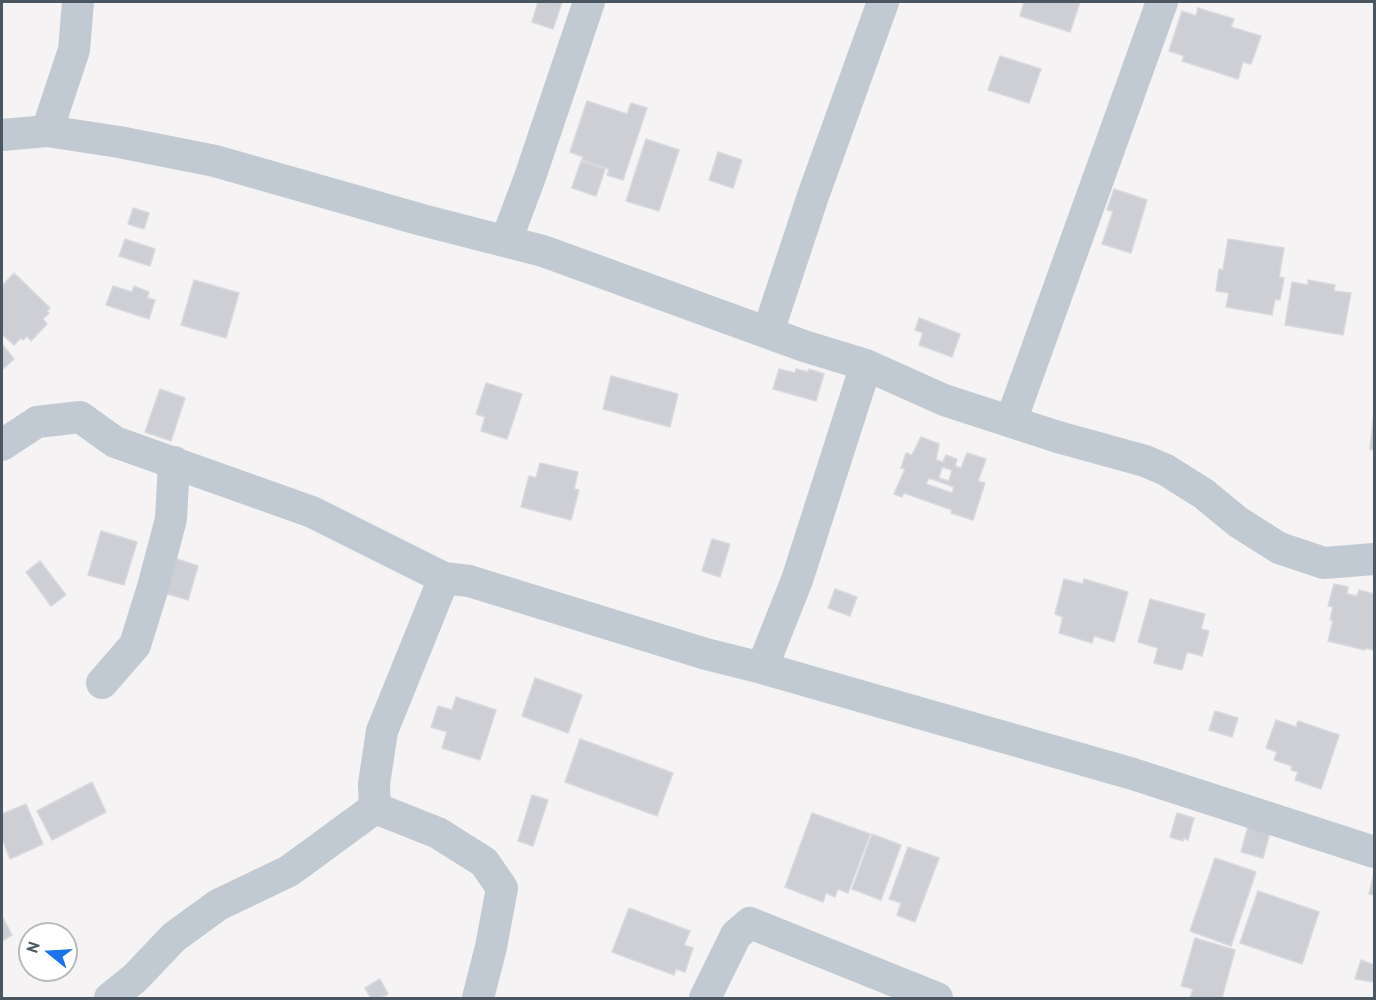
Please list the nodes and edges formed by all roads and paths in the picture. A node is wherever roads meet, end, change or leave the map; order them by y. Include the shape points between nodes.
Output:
1 (78, 2) edge
2 (589, 2) edge
3 (883, 2) edge
4 (1162, 2) edge
5 (47, 131) junction
6 (2, 135) edge
7 (506, 241) junction
8 (768, 332) junction
9 (866, 365) junction
10 (1011, 422) junction
11 (2, 445) edge
12 (174, 462) junction
13 (1374, 559) edge
14 (444, 578) junction
15 (762, 668) junction
16 (102, 683) dead end
17 (375, 808) junction
18 (1374, 852) edge
19 (110, 999) edge
20 (478, 999) edge
21 (705, 999) edge
22 (937, 999) edge

1 - 5 street via 74,50
2 - 7 street
3 - 8 street
4 - 10 street
5 - 6 street
5 - 7 street via 215,161
7 - 8 street
8 - 9 street
9 - 10 street via 944,400
9 - 15 street via 797,580
10 - 13 street via 1166,470 1279,548 1324,563
11 - 12 street via 37,422 80,417 115,442
12 - 14 street via 312,512
12 - 16 street via 171,519 135,645
14 - 15 street via 470,581
14 - 17 street via 382,731 374,784
15 - 18 street via 1133,774
17 - 19 street via 289,871 218,905 174,937
17 - 20 street via 438,833 484,862 502,888
21 - 22 street via 736,935 750,923

